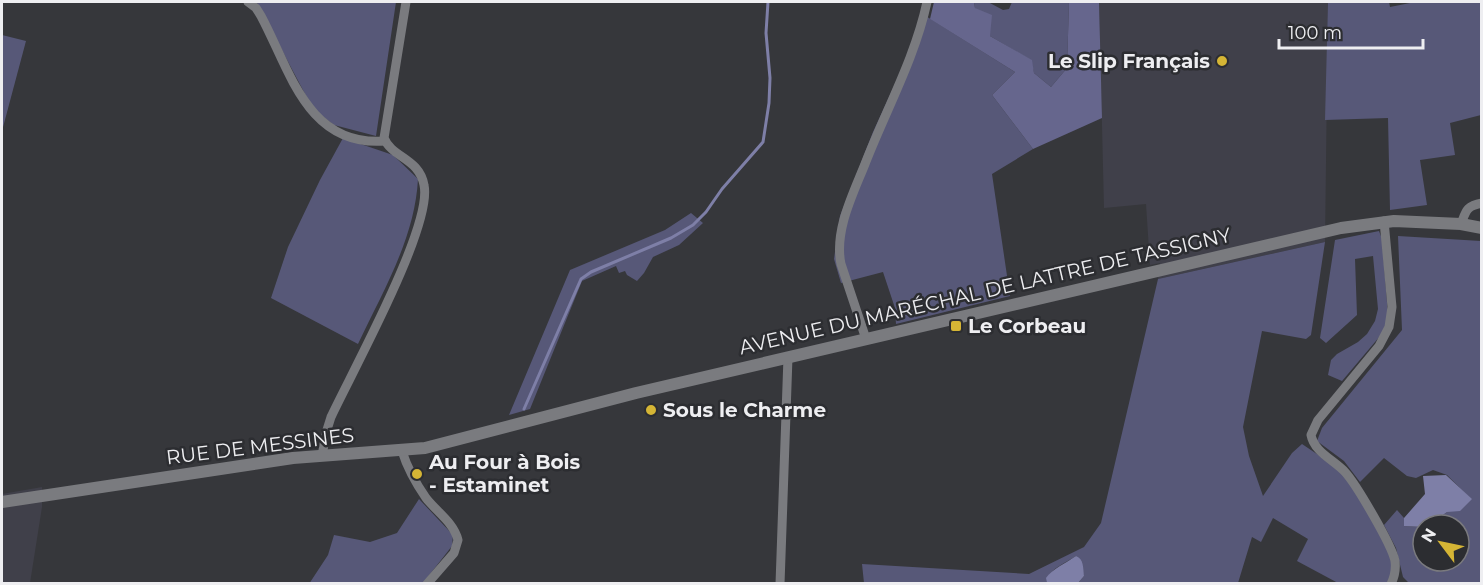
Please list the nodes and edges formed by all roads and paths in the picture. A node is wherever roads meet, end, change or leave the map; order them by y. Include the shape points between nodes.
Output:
1 (248, 2) edge
2 (406, 2) edge
3 (927, 2) edge
4 (385, 141) junction
5 (1482, 203) edge
6 (1384, 221) junction
7 (1482, 223) edge
8 (1461, 224) junction
9 (1482, 228) edge
10 (866, 339) junction
11 (788, 357) junction
12 (522, 422) joint
13 (402, 451) junction
14 (322, 456) junction
15 (2, 502) edge
16 (428, 584) edge
17 (780, 584) edge
18 (1391, 584) edge

1 - 4 street via 261,16 315,117 349,136
2 - 4 street
3 - 10 street via 916,41 873,142 839,240 839,254
4 - 14 street via 420,172 424,204 417,231 331,417
5 - 8 street via 1468,208
6 - 8 main road, AVENUE DU MARÉCHAL DE LATTRE DE TASSIGNY
6 - 10 main road, AVENUE DU MARÉCHAL DE LATTRE DE TASSIGNY via 1297,237
6 - 18 street via 1392,307 1389,327 1317,420 1311,435 1317,448 1353,482 1390,548 1395,566
7 - 8 main road, AVENUE DU MARÉCHAL DE LATTRE DE TASSIGNY
8 - 9 main road, AVENUE DU MARÉCHAL DE LATTRE DE TASSIGNY
10 - 11 main road, AVENUE DU MARÉCHAL DE LATTRE DE TASSIGNY
11 - 12 main road, AVENUE DU MARÉCHAL DE LATTRE DE TASSIGNY
11 - 17 street
12 - 13 main road, RUE DE MESSINES
13 - 14 main road, RUE DE MESSINES
13 - 16 street via 423,493 452,526 458,540 454,553
14 - 15 main road, RUE DE MESSINES

